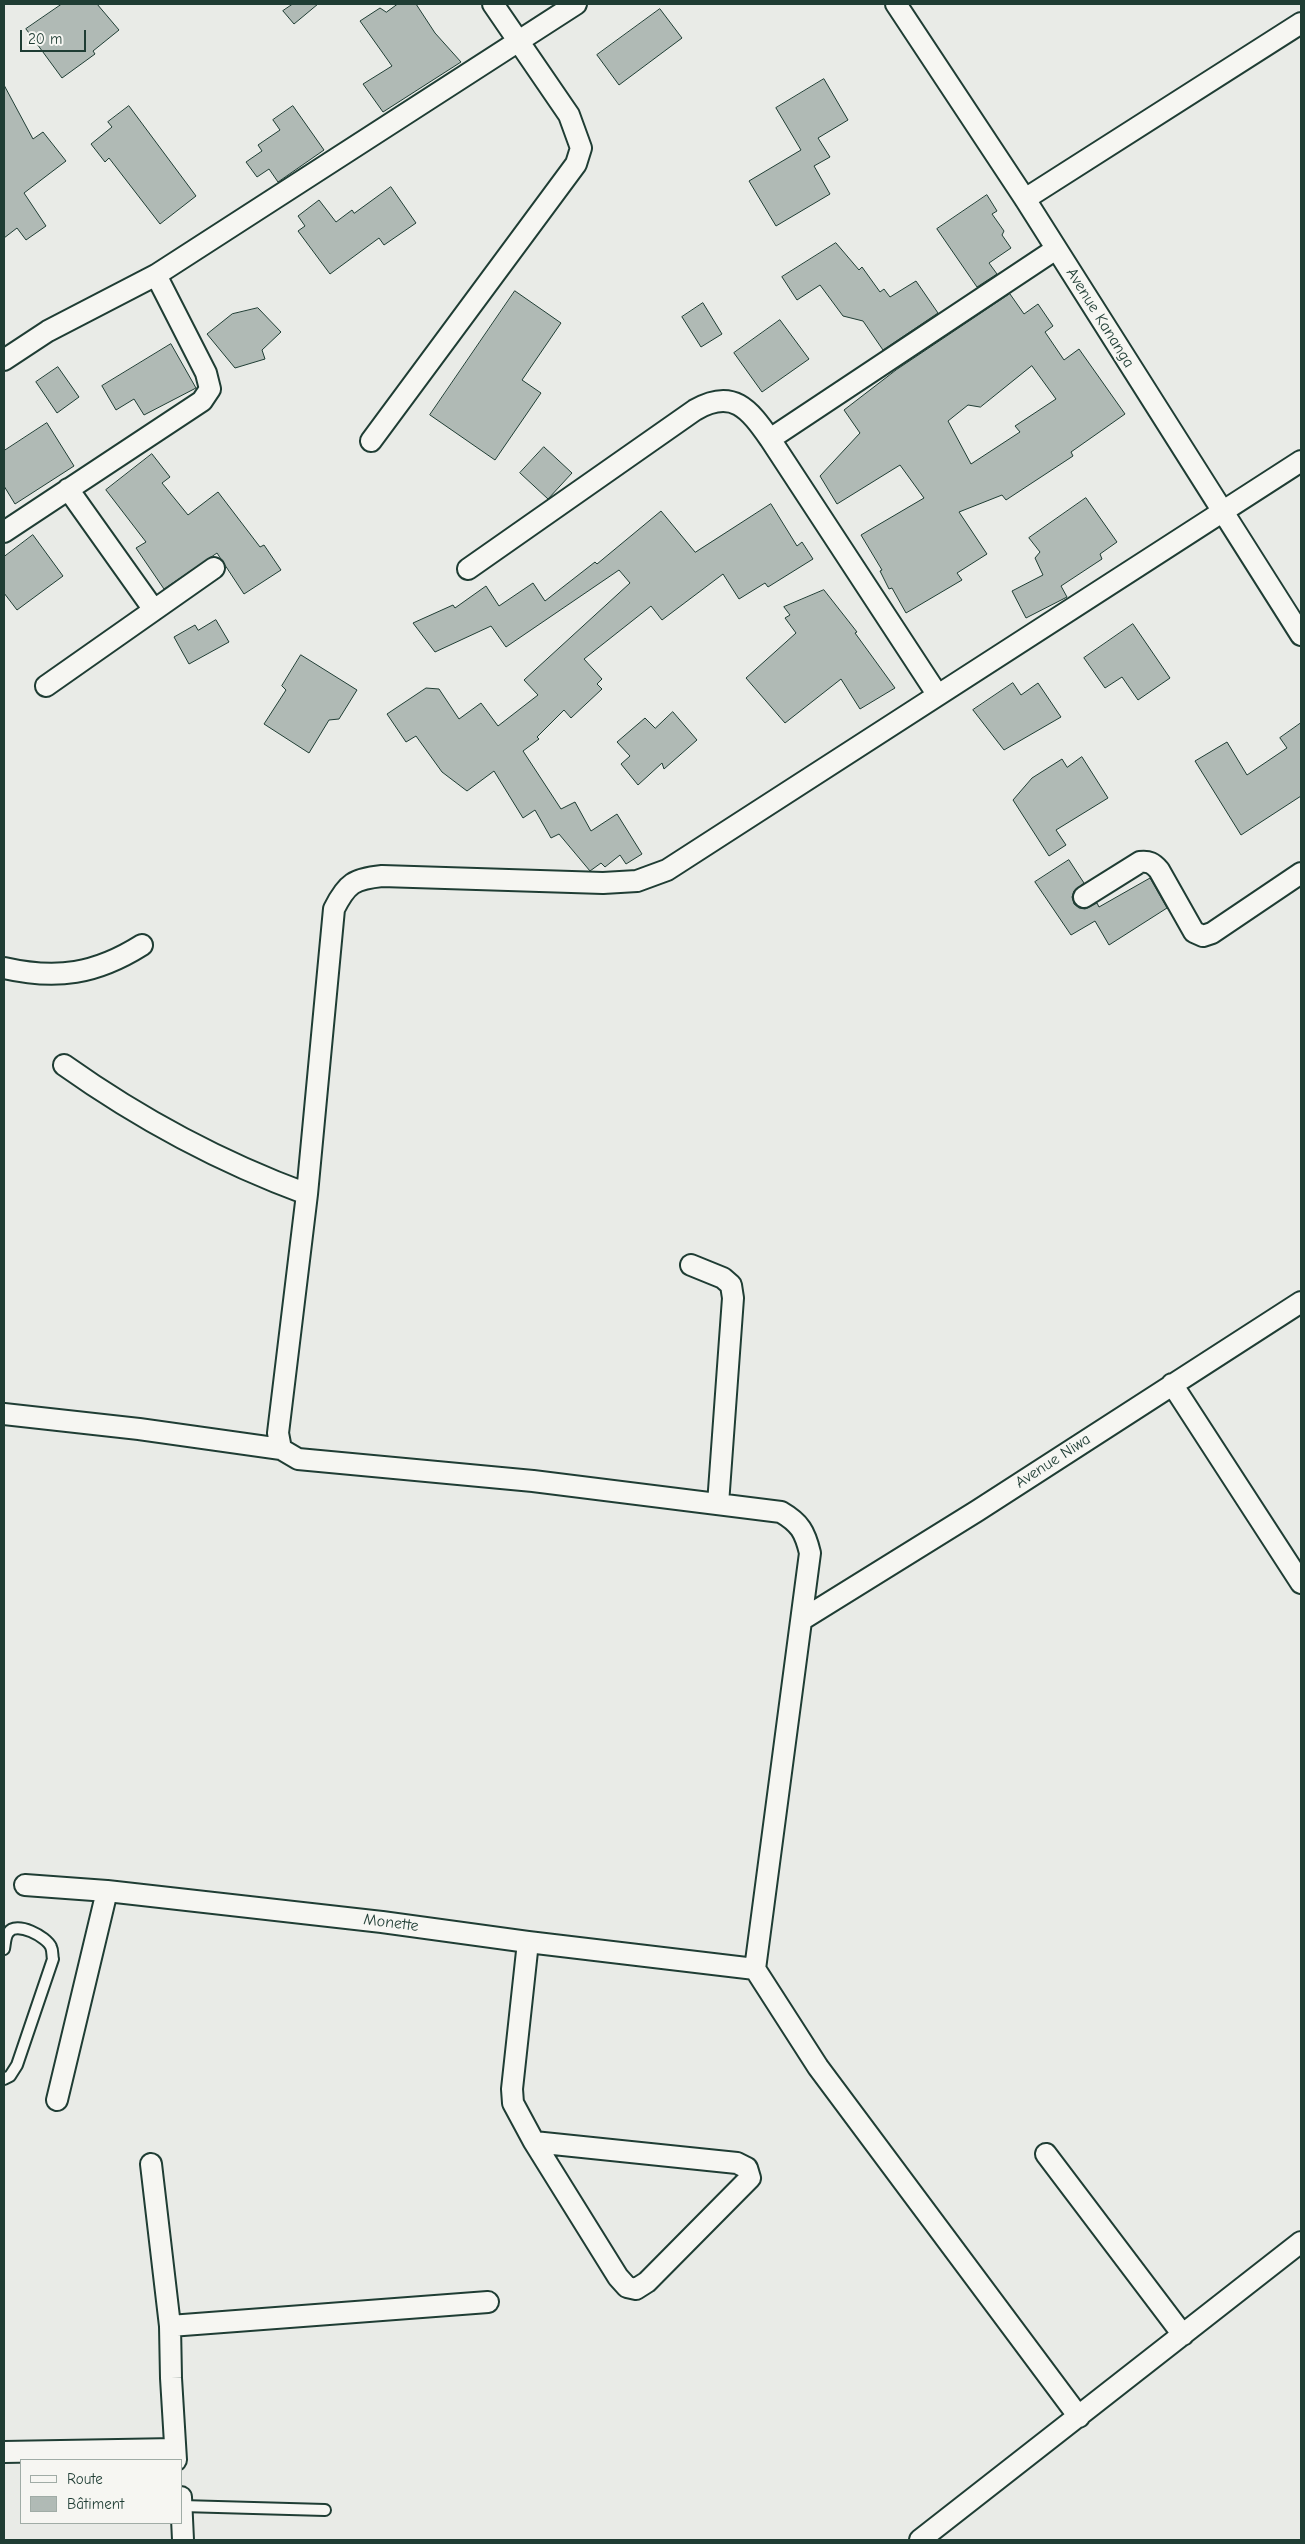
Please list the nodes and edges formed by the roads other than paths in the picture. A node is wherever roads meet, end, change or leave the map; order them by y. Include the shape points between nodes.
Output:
1 (492, 4) edge
2 (576, 4) edge
3 (896, 4) edge
4 (1301, 23) edge
5 (518, 42) junction
6 (1025, 199) junction
7 (1056, 249) junction
8 (156, 275) junction
9 (4, 360) edge
10 (770, 439) junction
11 (371, 442) dead end
12 (1301, 461) edge
13 (68, 489) junction
14 (1224, 513) junction
15 (4, 532) edge
16 (214, 568) dead end
17 (468, 569) dead end
18 (154, 610) junction
19 (1301, 635) edge
20 (46, 686) dead end
21 (937, 694) junction
22 (1301, 873) edge
23 (1084, 897) dead end
24 (142, 945) dead end
25 (4, 968) edge
26 (64, 1065) dead end
27 (307, 1194) junction
28 (691, 1265) dead end
29 (1301, 1302) edge
30 (1172, 1384) junction
31 (4, 1414) edge
32 (281, 1449) junction
33 (718, 1504) junction
34 (1301, 1583) edge
35 (803, 1619) junction
36 (26, 1885) dead end
37 (107, 1891) junction
38 (528, 1942) junction
39 (4, 1949) edge
40 (755, 1969) junction
41 (4, 2080) edge
42 (57, 2100) dead end
43 (534, 2142) junction
44 (1046, 2154) dead end
45 (151, 2164) dead end
46 (1301, 2242) edge
47 (488, 2302) dead end
48 (170, 2326) junction
49 (1183, 2335) junction
50 (1078, 2417) junction
51 (4, 2452) edge
52 (175, 2454) edge
53 (182, 2502) edge
54 (325, 2510) dead end
55 (183, 2540) edge
56 (920, 2540) edge

1 - 5 street
2 - 5 street
3 - 6 street, Avenue Kananga
4 - 6 street
5 - 8 street
5 - 11 street via 569,115 581,148 576,164
6 - 7 street, Avenue Kananga
7 - 10 street
7 - 14 street, Avenue Kananga
8 - 9 street via 48,331
8 - 13 street via 206,373 210,389 202,401
10 - 17 street via 743,405 711,401
10 - 21 street
12 - 14 street
13 - 15 street
13 - 18 street
14 - 19 street, Avenue Kananga
14 - 21 street
16 - 18 street
18 - 20 street
21 - 27 street via 667,870 638,881 603,883 382,876 360,879 344,890 334,909
22 - 23 street via 1203,936 1194,932 1159,870 1146,861
24 - 25 street via 98,967 74,973 18,972
26 - 27 street via 118,1104 230,1164
27 - 32 street via 278,1433
28 - 33 street via 723,1278 730,1285 733,1298
29 - 30 street, Avenue Niwa
30 - 34 street
30 - 35 street, Avenue Niwa
31 - 32 street
32 - 33 street via 298,1459 533,1481
33 - 35 street via 781,1512 805,1531 810,1552
35 - 40 street
36 - 37 street, Monette
37 - 38 street, Monette
37 - 42 street
38 - 40 street, Monette
38 - 43 street via 512,2089 513,2103
39 - 41 lane via 8,1933 23,1928 44,1938 51,1947 53,1959 17,2065
40 - 50 street via 818,2067
43 - 43 street via 737,2163 747,2168 750,2178 647,2282 636,2289 618,2277
44 - 49 street
45 - 48 street
46 - 49 street
47 - 48 street
48 - 52 street
49 - 50 street
50 - 56 street
51 - 52 street
53 - 54 lane
53 - 55 street

